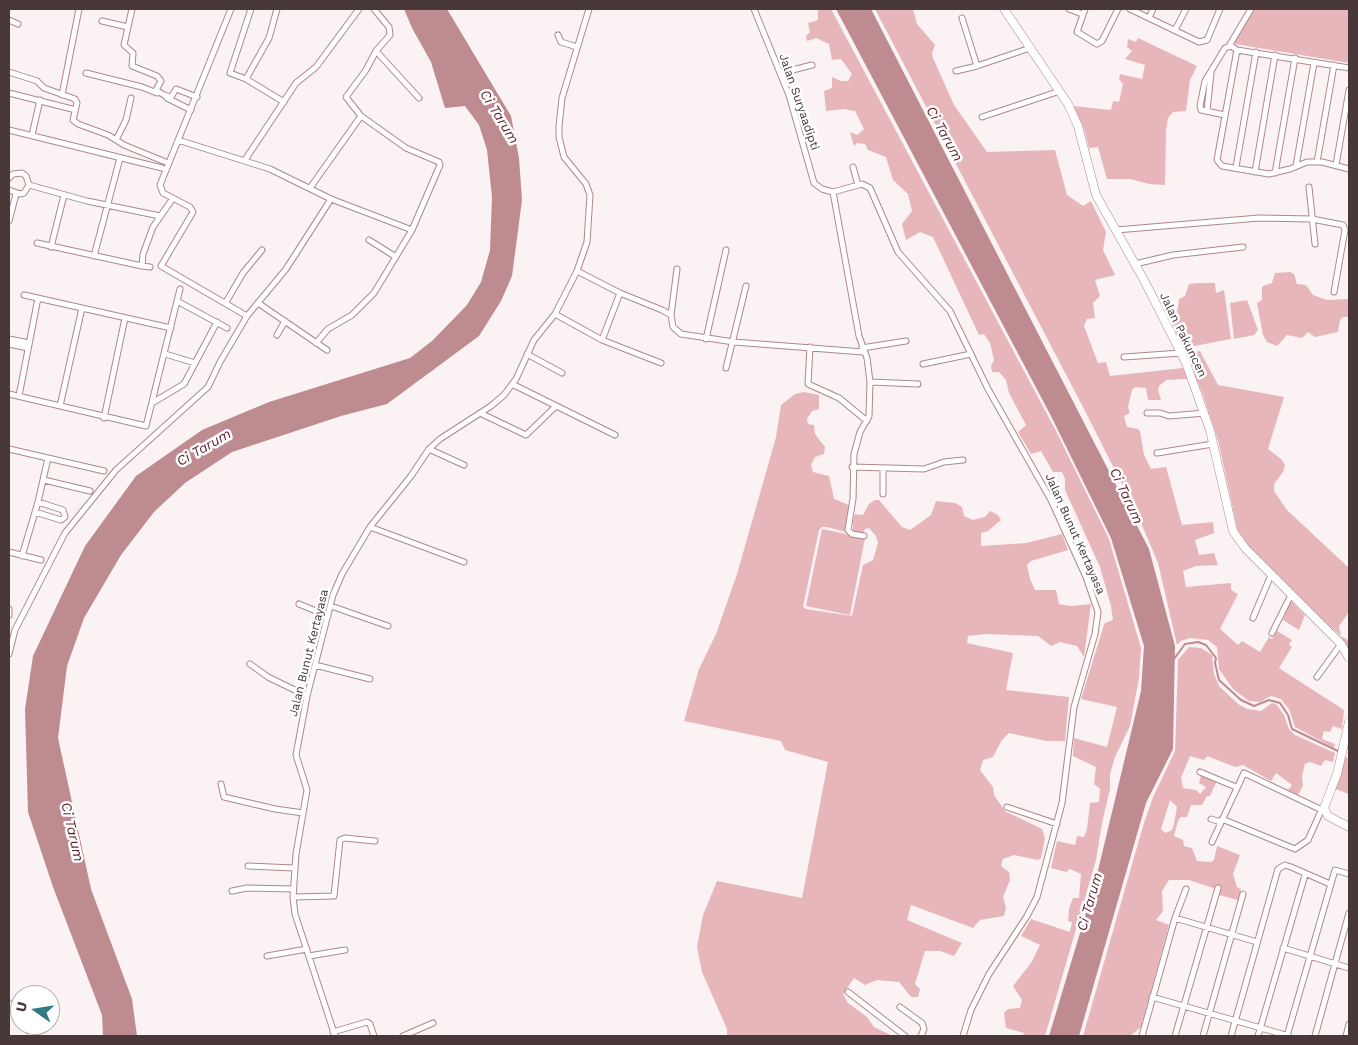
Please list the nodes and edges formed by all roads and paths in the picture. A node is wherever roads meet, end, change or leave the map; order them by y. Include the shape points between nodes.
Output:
1 (79, 9) edge
2 (132, 9) edge
3 (231, 9) edge
4 (251, 9) edge
5 (277, 9) edge
6 (359, 9) edge
7 (374, 9) edge
8 (589, 9) edge
9 (754, 9) edge
10 (1004, 9) edge
11 (1069, 9) edge
12 (1118, 9) edge
13 (1130, 9) edge
14 (1154, 9) edge
15 (1186, 9) edge
16 (1220, 9) edge
17 (1251, 9) edge
18 (1083, 12) edge
19 (962, 18) dead end
20 (1150, 18) junction
21 (9, 20) edge
22 (102, 21) dead end
23 (18, 24) dead end
24 (128, 27) junction
25 (1175, 30) junction
26 (558, 35) dead end
27 (1229, 46) junction
28 (577, 47) junction
29 (1030, 48) junction
30 (1236, 50) junction
31 (376, 51) junction
32 (1256, 52) junction
33 (1276, 55) junction
34 (1294, 58) junction
35 (1314, 63) junction
36 (812, 65) dead end
37 (977, 66) junction
38 (1334, 66) junction
39 (1349, 68) edge
40 (956, 71) dead end
41 (9, 72) edge
42 (86, 73) dead end
43 (781, 73) junction
44 (246, 79) junction
45 (1349, 90) edge
46 (1060, 91) junction
47 (9, 94) edge
48 (62, 95) junction
49 (197, 97) junction
50 (131, 98) dead end
51 (419, 98) dead end
52 (40, 100) junction
53 (1348, 101) edge
54 (284, 102) junction
55 (72, 109) dead end
56 (191, 110) junction
57 (1225, 115) junction
58 (361, 116) junction
59 (982, 117) dead end
60 (1347, 118) edge
61 (9, 130) edge
62 (32, 135) junction
63 (116, 140) junction
64 (178, 140) junction
65 (120, 158) junction
66 (245, 160) junction
67 (1317, 162) junction
68 (168, 163) junction
69 (1336, 165) junction
70 (1296, 166) junction
71 (853, 167) dead end
72 (162, 168) dead end
73 (1236, 168) junction
74 (1349, 168) edge
75 (1255, 172) junction
76 (1275, 173) junction
77 (9, 178) edge
78 (29, 185) junction
79 (858, 185) junction
80 (1309, 187) dead end
81 (310, 188) junction
82 (9, 190) edge
83 (833, 192) junction
84 (16, 194) junction
85 (64, 195) junction
86 (331, 199) junction
87 (171, 201) dead end
88 (108, 205) junction
89 (160, 216) junction
90 (1312, 219) junction
91 (9, 221) edge
92 (412, 230) junction
93 (1116, 230) junction
94 (369, 240) dead end
95 (37, 243) dead end
96 (1315, 244) dead end
97 (51, 246) junction
98 (1243, 247) dead end
99 (262, 250) dead end
100 (726, 250) dead end
101 (94, 256) junction
102 (396, 257) junction
103 (1134, 264) junction
104 (142, 266) junction
105 (150, 267) dead end
106 (677, 269) dead end
107 (577, 271) junction
108 (746, 286) dead end
109 (180, 289) dead end
110 (1334, 292) dead end
111 (620, 293) junction
112 (24, 295) dead end
113 (38, 298) junction
114 (177, 301) junction
115 (226, 302) junction
116 (258, 302) junction
117 (82, 308) junction
118 (554, 314) junction
119 (247, 316) junction
120 (671, 316) junction
121 (125, 318) junction
122 (218, 322) junction
123 (285, 322) junction
124 (171, 328) junction
125 (227, 328) dead end
126 (277, 335) dead end
127 (9, 339) edge
128 (706, 339) junction
129 (602, 340) junction
130 (906, 341) dead end
131 (734, 342) junction
132 (316, 343) junction
133 (9, 344) edge
134 (28, 346) junction
135 (810, 347) junction
136 (327, 350) dead end
137 (863, 350) junction
138 (1181, 353) junction
139 (165, 354) junction
140 (527, 354) junction
141 (971, 354) junction
142 (1124, 358) dead end
143 (195, 363) junction
144 (661, 363) dead end
145 (923, 364) dead end
146 (726, 368) dead end
147 (562, 373) dead end
148 (870, 382) junction
149 (512, 384) junction
150 (918, 384) dead end
151 (9, 394) edge
152 (19, 396) junction
153 (152, 403) junction
154 (60, 406) junction
155 (556, 406) junction
156 (1147, 413) dead end
157 (1205, 413) junction
158 (480, 414) junction
159 (104, 418) junction
160 (866, 422) junction
161 (615, 435) dead end
162 (1212, 444) junction
163 (9, 449) edge
164 (429, 449) junction
165 (1157, 453) dead end
166 (48, 458) junction
167 (963, 460) dead end
168 (464, 465) dead end
169 (852, 467) junction
170 (883, 469) junction
171 (104, 471) dead end
172 (44, 480) junction
173 (90, 491) dead end
174 (883, 494) dead end
175 (38, 502) junction
176 (36, 512) junction
177 (370, 527) junction
178 (864, 536) dead end
179 (9, 552) edge
180 (22, 556) junction
181 (41, 560) dead end
182 (464, 562) dead end
183 (1271, 575) junction
184 (1291, 595) junction
185 (299, 604) dead end
186 (331, 606) junction
187 (9, 609) edge
188 (9, 615) edge
189 (328, 616) junction
190 (1253, 618) dead end
191 (388, 626) dead end
192 (1272, 633) dead end
193 (1341, 644) junction
194 (9, 654) edge
195 (1349, 658) edge
196 (250, 664) dead end
197 (315, 665) junction
198 (1317, 677) dead end
199 (370, 679) dead end
200 (307, 696) junction
201 (1349, 722) edge
202 (1200, 772) dead end
203 (221, 784) dead end
204 (1236, 786) junction
205 (1007, 807) dead end
206 (1323, 811) junction
207 (303, 813) junction
208 (1211, 819) dead end
209 (1222, 821) junction
210 (1057, 824) junction
211 (1349, 827) edge
212 (375, 841) dead end
213 (1212, 842) dead end
214 (248, 866) dead end
215 (294, 868) junction
216 (1349, 874) edge
217 (1305, 875) junction
218 (1330, 884) junction
219 (293, 888) junction
220 (1218, 888) dead end
221 (1186, 889) dead end
222 (232, 891) dead end
223 (1244, 894) dead end
224 (293, 897) junction
225 (1349, 913) edge
226 (1175, 918) junction
227 (1206, 928) junction
228 (1232, 934) junction
229 (1258, 942) junction
230 (1284, 948) junction
231 (307, 949) junction
232 (346, 950) dead end
233 (266, 956) dead end
234 (309, 956) junction
235 (1310, 956) junction
236 (1336, 964) junction
237 (1349, 968) edge
238 (848, 992) dead end
239 (1152, 997) junction
240 (900, 1007) dead end
241 (1183, 1007) junction
242 (1209, 1014) junction
243 (1235, 1021) junction
244 (433, 1023) dead end
245 (1349, 1024) edge
246 (1260, 1029) junction
247 (334, 1034) edge
248 (374, 1036) edge
249 (403, 1036) edge
250 (905, 1036) edge
251 (921, 1036) edge
252 (963, 1036) edge
253 (1142, 1036) edge
254 (1175, 1036) edge
255 (1203, 1036) edge
256 (1231, 1036) edge
257 (1258, 1036) edge
258 (1288, 1036) edge
259 (1315, 1036) edge
260 (1346, 1036) edge

1 - 48 street
2 - 24 street
3 - 49 street
4 - 44 street via 230,71 232,75
5 - 44 street via 269,38
6 - 54 street via 316,68 296,83
7 - 31 street via 390,32 389,38
8 - 28 street, Jalan Bunut Kertayasa
9 - 43 street, Jalan Suryaadipti
10 - 29 street, Jalan Pakuncen
11 - 18 street
12 - 18 street via 1100,43 1094,43 1077,32
13 - 20 street
14 - 20 street
15 - 25 street
16 - 25 street via 1207,40 1203,42
17 - 27 street
19 - 37 street
20 - 25 street
21 - 23 street
22 - 24 street
24 - 49 street via 124,45 133,53 132,66 157,76 161,81 156,90 164,95 171,97 176,89
26 - 28 street via 564,44
27 - 30 street
27 - 57 street via 1205,81 1200,106 1201,110
28 - 107 street, Jalan Bunut Kertayasa via 562,98 559,126 564,157 586,184 590,195 587,242
29 - 37 street
29 - 46 street, Jalan Pakuncen
30 - 32 street
30 - 57 street
31 - 51 street
31 - 58 street via 346,97
32 - 33 street
32 - 73 street
33 - 34 street
33 - 75 street
34 - 35 street
34 - 76 street
35 - 38 street
35 - 70 street
36 - 43 street
37 - 40 street
38 - 39 street
38 - 67 street
41 - 48 street via 37,81 44,88
42 - 56 street via 142,87
43 - 83 street, Jalan Suryaadipti via 814,183
44 - 54 street
45 - 53 street
46 - 59 street
46 - 93 street, Jalan Pakuncen via 1078,126 1096,196
47 - 52 street
48 - 63 street via 77,101 75,123 101,131
49 - 56 street
50 - 63 street via 126,120
52 - 55 street
52 - 62 street
53 - 60 street
54 - 66 street
56 - 64 street
57 - 73 street via 1217,160 1222,166
58 - 81 street
58 - 92 street via 406,148 440,163 434,184
60 - 69 street
61 - 62 street
62 - 65 street
63 - 68 street
64 - 66 street
64 - 68 street
65 - 72 street
65 - 88 street
66 - 81 street
67 - 69 street
67 - 70 street
68 - 115 street via 160,190 190,206 193,212 161,266 163,270
69 - 74 street
70 - 76 street
71 - 79 street
73 - 75 street
75 - 76 street
77 - 78 street via 22,173
78 - 84 street via 24,193
78 - 85 street
79 - 83 street
79 - 141 street, Jalan Bunut Kertayasa via 870,188 895,246 946,304
80 - 90 street
81 - 86 street
82 - 84 street
83 - 137 street
84 - 91 street
85 - 88 street
85 - 97 street
86 - 92 street
86 - 116 street via 286,269
87 - 89 street
88 - 89 street
88 - 101 street
89 - 104 street via 147,242
90 - 93 street via 1237,218
90 - 96 street
90 - 110 street via 1345,226
92 - 102 street
93 - 103 street, Jalan Pakuncen
94 - 102 street
95 - 97 street
97 - 101 street
98 - 103 street via 1160,257
99 - 115 street via 243,273
100 - 128 street
101 - 104 street
102 - 132 street via 366,302 328,329
103 - 138 street, Jalan Pakuncen
104 - 105 street
106 - 120 street
107 - 111 street
107 - 118 street, Jalan Bunut Kertayasa
108 - 131 street
109 - 114 street
111 - 120 street
111 - 129 street
112 - 113 street
113 - 117 street
113 - 134 street
114 - 122 street
114 - 124 street
115 - 119 street
116 - 119 street
116 - 123 street
117 - 121 street
117 - 154 street
118 - 129 street
118 - 140 street, Jalan Bunut Kertayasa
119 - 194 street via 208,387 116,470 65,533 15,630
120 - 128 street via 676,331
121 - 124 street
121 - 159 street
122 - 125 street
122 - 143 street
123 - 126 street
123 - 132 street
124 - 139 street
127 - 134 street
128 - 131 street
129 - 144 street
130 - 137 street
131 - 135 street
131 - 146 street
132 - 136 street
133 - 134 street
134 - 152 street
135 - 137 street
135 - 160 street via 808,384 839,398
137 - 148 street
138 - 142 street
138 - 157 street, Jalan Pakuncen
139 - 143 street
139 - 153 street
140 - 147 street
140 - 149 street, Jalan Bunut Kertayasa
141 - 145 street
141 - 210 street, Jalan Bunut Kertayasa via 1051,500 1098,612 1074,707 1067,778
143 - 153 street via 184,384
148 - 150 street
148 - 160 street via 870,408
149 - 155 street
149 - 158 street, Jalan Bunut Kertayasa via 504,395
151 - 152 street
152 - 154 street
153 - 159 street via 147,424 143,427
154 - 159 street
155 - 158 street via 526,435
155 - 161 street
156 - 157 street via 1169,416
157 - 162 street, Jalan Pakuncen
158 - 164 street, Jalan Bunut Kertayasa
160 - 169 street via 857,440
162 - 165 street
162 - 183 street, Jalan Pakuncen via 1233,531
163 - 166 street
164 - 168 street
164 - 177 street, Jalan Bunut Kertayasa
166 - 171 street
166 - 172 street
167 - 170 street via 924,468
169 - 170 street
169 - 178 street via 854,488 848,530
170 - 174 street
172 - 173 street
172 - 175 street
175 - 176 street
175 - 176 street via 62,510 65,517 61,520
176 - 180 street
177 - 182 street
177 - 186 street, Jalan Bunut Kertayasa via 342,574
179 - 180 street
180 - 181 street
183 - 184 street, Jalan Pakuncen
183 - 190 street
184 - 192 street
184 - 193 street, Jalan Pakuncen
185 - 189 street
186 - 189 street, Jalan Bunut Kertayasa
186 - 191 street
187 - 188 street
189 - 197 street, Jalan Bunut Kertayasa
193 - 195 street, Jalan Pakuncen
193 - 198 street
196 - 200 street via 268,677
197 - 199 street
197 - 200 street, Jalan Bunut Kertayasa
200 - 207 street, Jalan Bunut Kertayasa via 296,755 307,783
201 - 206 street
202 - 204 street
203 - 207 street via 224,797 275,810
204 - 206 street via 1242,774 1246,773
204 - 209 street
205 - 210 street
206 - 209 street via 1308,840 1295,849
206 - 211 street
207 - 215 street, Jalan Bunut Kertayasa
208 - 209 street
209 - 213 street
210 - 252 street, Jalan Bunut Kertayasa via 1032,908 988,974
212 - 224 street via 340,840 334,896
214 - 215 street
215 - 219 street, Jalan Bunut Kertayasa
216 - 218 street via 1336,869
217 - 218 street
217 - 229 street via 1285,865 1278,869
217 - 230 street
218 - 235 street
219 - 222 street
219 - 224 street, Jalan Bunut Kertayasa
220 - 227 street
221 - 226 street
223 - 228 street
224 - 231 street, Jalan Bunut Kertayasa
225 - 236 street
226 - 227 street
226 - 239 street
227 - 228 street
227 - 241 street
228 - 229 street
228 - 242 street
229 - 243 street
230 - 235 street
230 - 246 street
231 - 233 street
231 - 234 street, Jalan Bunut Kertayasa
232 - 234 street
234 - 247 street, Jalan Bunut Kertayasa
235 - 236 street
235 - 258 street
236 - 237 street
236 - 259 street
238 - 250 street
239 - 241 street
239 - 253 street
240 - 251 street via 922,1023
241 - 242 street
241 - 254 street
242 - 243 street
242 - 255 street
243 - 246 street
243 - 256 street
244 - 249 street
245 - 260 street
246 - 257 street
246 - 258 street
247 - 248 street via 367,1022

